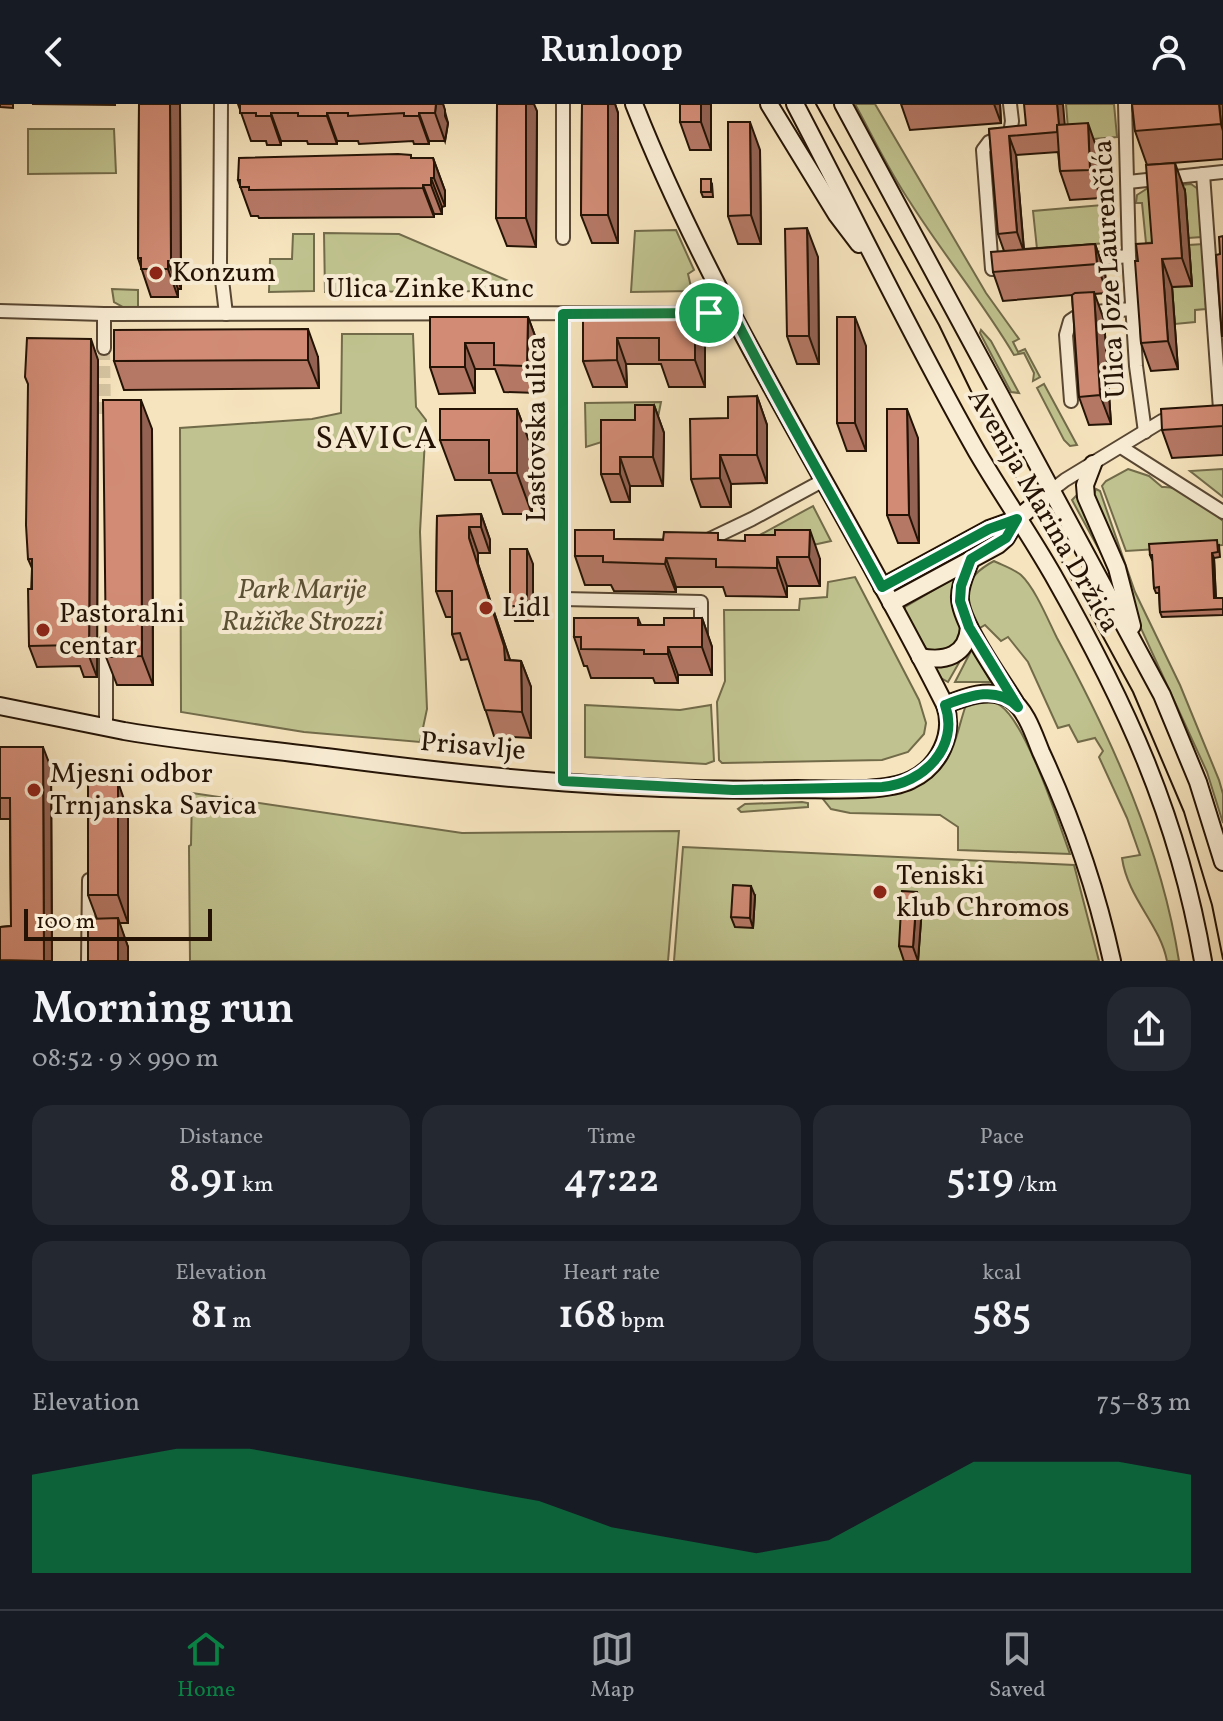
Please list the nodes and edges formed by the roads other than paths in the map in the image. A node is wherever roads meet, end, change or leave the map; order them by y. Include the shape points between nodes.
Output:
1 (221, 104) edge
2 (563, 104) edge
3 (634, 104) edge
4 (769, 104) edge
5 (795, 104) edge
6 (843, 104) edge
7 (1010, 104) edge
8 (1125, 104) edge
9 (1223, 172) edge
10 (1203, 174) junction
11 (1128, 182) junction
12 (563, 238) dead end
13 (1129, 256) junction
14 (1077, 261) edge
15 (874, 263) junction
16 (1020, 266) edge
17 (728, 304) junction
18 (1132, 309) junction
19 (0, 311) edge
20 (104, 314) junction
21 (226, 314) junction
22 (563, 314) junction
23 (104, 348) tunnel mouth
24 (1071, 401) dead end
25 (1218, 409) edge
26 (1190, 413) edge
27 (1145, 432) junction
28 (1121, 447) junction
29 (1093, 464) junction
30 (824, 480) junction
31 (1052, 490) junction
32 (1223, 512) edge
33 (1017, 519) junction
34 (688, 543) edge
35 (971, 559) junction
36 (882, 587) junction
37 (563, 599) junction
38 (891, 603) junction
39 (969, 627) junction
40 (106, 631) edge
41 (562, 634) junction
42 (686, 634) edge
43 (581, 635) edge
44 (1135, 643) junction
45 (920, 657) junction
46 (945, 705) junction
47 (0, 706) edge
48 (1018, 707) junction
49 (106, 727) junction
50 (563, 781) junction
51 (1223, 862) edge
52 (89, 869) edge
53 (88, 961) edge
54 (1112, 961) edge
55 (1203, 961) edge

1 - 21 street via 220,263
2 - 12 street
3 - 17 street
4 - 15 street via 837,215
5 - 15 street, Avenija Marina Držića
6 - 31 street, Avenija Marina Držića
7 - 16 street via 1010,134 983,150 992,269
8 - 11 street, Ulica Joze Laurenčića
9 - 10 street
10 - 11 street
10 - 25 street
11 - 13 street, Ulica Joze Laurenčića
13 - 14 street
13 - 18 street, Ulica Joze Laurenčića
15 - 33 street, Avenija Marina Držića
17 - 22 street, Ulica Zinke Kunc via 709,313
17 - 30 street
18 - 24 street via 1082,313 1070,321 1066,335
18 - 27 street, Ulica Joze Laurenčića
19 - 20 street, Ulica Zinke Kunc
20 - 21 street, Ulica Zinke Kunc
20 - 23 street
21 - 22 street, Ulica Zinke Kunc
22 - 37 street, Lastovska ulica
26 - 27 street
27 - 28 street
28 - 29 street
28 - 32 street
29 - 31 street
29 - 44 street via 1086,497 1117,568
30 - 34 street via 715,538
30 - 36 street
31 - 33 street
31 - 44 street, Avenija Marina Držića
33 - 35 street via 1006,538
33 - 36 street
33 - 55 street, Avenija Marina Držića via 1052,572 1147,760 1173,833
35 - 38 street
35 - 39 street via 960,594
36 - 38 street, Prisavlje
37 - 41 street, Lastovska ulica
37 - 42 street via 701,602 701,634
38 - 45 street, Prisavlje
39 - 45 street via 966,643 956,654
39 - 48 street
40 - 49 street
41 - 43 street
41 - 50 street, Lastovska ulica
44 - 51 street, Avenija Marina Držića via 1184,747
45 - 46 street, Prisavlje
46 - 48 street via 987,694 1007,698
46 - 50 street, Prisavlje via 949,721 939,754 913,780 893,786 733,790
47 - 49 street, Prisavlje
48 - 54 street via 1062,796
49 - 50 street, Prisavlje via 441,772
52 - 53 street

